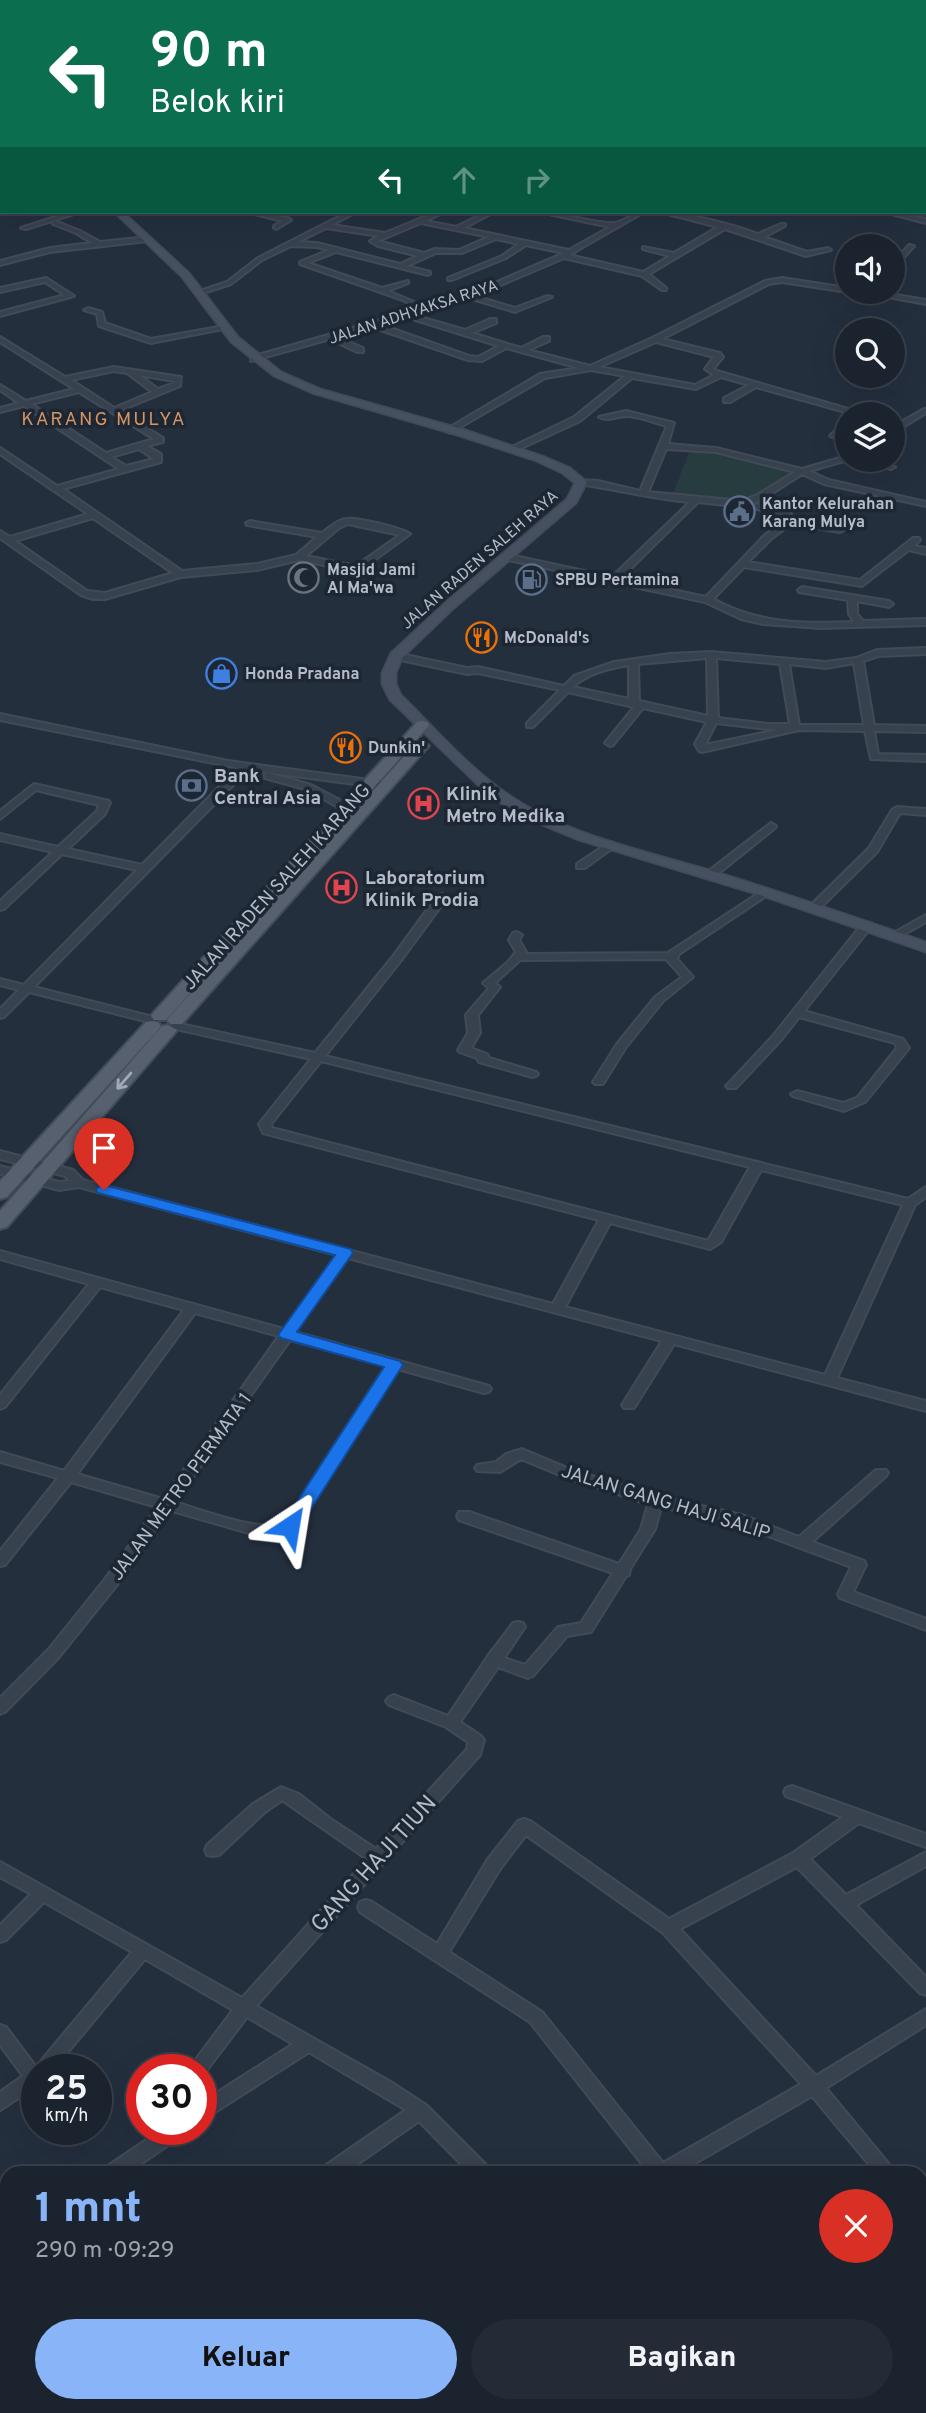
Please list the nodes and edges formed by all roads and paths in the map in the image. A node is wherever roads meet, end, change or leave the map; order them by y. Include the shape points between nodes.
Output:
1 (70, 214) edge
2 (120, 214) edge
3 (261, 214) edge
4 (349, 214) edge
5 (438, 214) edge
6 (484, 214) edge
7 (553, 214) edge
8 (638, 214) edge
9 (687, 214) edge
10 (896, 214) edge
11 (926, 221) edge
12 (423, 222) junction
13 (55, 223) dead end
14 (783, 225) dead end
15 (326, 226) junction
16 (617, 226) junction
17 (725, 226) junction
18 (24, 228) dead end
19 (69, 228) junction
20 (457, 229) junction
21 (51, 233) dead end
22 (307, 235) junction
23 (388, 236) junction
24 (495, 237) junction
25 (758, 237) junction
26 (148, 239) junction
27 (526, 242) junction
28 (289, 244) junction
29 (99, 245) junction
30 (911, 246) dead end
31 (645, 248) dead end
32 (335, 250) junction
33 (828, 250) dead end
34 (571, 251) junction
35 (905, 253) edge
36 (674, 255) junction
37 (426, 256) junction
38 (563, 256) junction
39 (0, 261) edge
40 (403, 265) junction
41 (428, 273) dead end
42 (644, 274) junction
43 (450, 279) dead end
44 (406, 282) dead end
45 (835, 288) edge
46 (664, 289) dead end
47 (0, 290) edge
48 (381, 291) junction
49 (200, 292) junction
50 (469, 296) junction
51 (549, 297) dead end
52 (905, 299) edge
53 (926, 302) edge
54 (425, 309) junction
55 (88, 310) dead end
56 (0, 314) edge
57 (407, 315) junction
58 (493, 321) dead end
59 (374, 325) junction
60 (224, 328) junction
61 (465, 332) junction
62 (332, 337) junction
63 (545, 339) dead end
64 (0, 340) edge
65 (655, 340) junction
66 (506, 345) junction
67 (360, 350) dead end
68 (521, 350) junction
69 (254, 359) junction
70 (591, 368) junction
71 (127, 370) junction
72 (720, 375) junction
73 (630, 376) junction
74 (66, 379) junction
75 (756, 384) junction
76 (0, 387) edge
77 (81, 389) junction
78 (158, 393) junction
79 (727, 400) dead end
80 (26, 403) junction
81 (835, 406) edge
82 (0, 410) edge
83 (115, 410) junction
84 (924, 411) edge
85 (670, 414) dead end
86 (603, 417) dead end
87 (905, 420) edge
88 (663, 421) junction
89 (905, 426) edge
90 (917, 429) dead end
91 (450, 431) junction
92 (663, 446) junction
93 (142, 447) junction
94 (0, 450) edge
95 (513, 450) junction
96 (105, 456) junction
97 (835, 461) edge
98 (125, 469) junction
99 (802, 471) junction
100 (581, 482) junction
101 (55, 489) junction
102 (643, 494) junction
103 (696, 500) junction
104 (744, 503) junction
105 (926, 504) edge
106 (91, 512) junction
107 (789, 521) junction
108 (250, 523) dead end
109 (839, 530) dead end
110 (3, 536) edge
111 (324, 536) junction
112 (916, 540) dead end
113 (908, 547) junction
114 (926, 551) edge
115 (299, 557) junction
116 (506, 557) junction
117 (742, 564) junction
118 (180, 574) junction
119 (615, 579) junction
120 (802, 590) dead end
121 (852, 598) junction
122 (708, 600) junction
123 (889, 604) dead end
124 (926, 622) edge
125 (860, 624) junction
126 (926, 651) edge
127 (399, 654) junction
128 (711, 655) junction
129 (859, 660) junction
130 (634, 661) junction
131 (784, 663) junction
132 (565, 688) junction
133 (637, 705) junction
134 (0, 717) edge
135 (713, 720) junction
136 (530, 725) dead end
137 (795, 729) junction
138 (869, 729) junction
139 (926, 729) edge
140 (427, 730) junction
141 (610, 743) dead end
142 (926, 758) edge
143 (228, 764) joint
144 (245, 767) junction
145 (377, 784) junction
146 (355, 808) junction
147 (926, 812) edge
148 (0, 816) edge
149 (771, 826) dead end
150 (0, 837) edge
151 (610, 845) junction
152 (62, 851) junction
153 (581, 866) dead end
154 (145, 869) junction
155 (710, 875) junction
156 (765, 892) junction
157 (442, 897) dead end
158 (0, 907) edge
159 (814, 908) junction
160 (926, 918) edge
161 (867, 925) junction
162 (895, 935) junction
163 (517, 936) dead end
164 (926, 947) edge
165 (670, 956) junction
166 (519, 957) junction
167 (0, 982) edge
168 (26, 989) junction
169 (797, 1013) junction
170 (0, 1015) edge
171 (164, 1023) junction
172 (317, 1057) junction
173 (531, 1074) dead end
174 (599, 1082) dead end
175 (732, 1086) dead end
176 (797, 1094) dead end
177 (0, 1155) edge
178 (757, 1167) junction
179 (14, 1169) edge
180 (43, 1174) junction
181 (926, 1191) edge
182 (0, 1193) edge
183 (910, 1203) junction
184 (606, 1219) junction
185 (0, 1223) edge
186 (345, 1253) junction
187 (0, 1255) edge
188 (97, 1282) junction
189 (192, 1308) junction
190 (556, 1309) junction
191 (286, 1335) junction
192 (670, 1339) junction
193 (394, 1365) junction
194 (828, 1381) junction
195 (484, 1389) dead end
196 (0, 1404) edge
197 (629, 1405) dead end
198 (926, 1406) edge
199 (0, 1457) edge
200 (482, 1468) dead end
201 (881, 1473) dead end
202 (67, 1477) junction
203 (656, 1501) junction
204 (166, 1507) junction
205 (464, 1516) dead end
206 (801, 1543) junction
207 (0, 1560) edge
208 (624, 1571) junction
209 (926, 1625) edge
210 (518, 1627) dead end
211 (493, 1660) junction
212 (394, 1701) dead end
213 (0, 1708) edge
214 (451, 1723) junction
215 (792, 1793) dead end
216 (857, 1816) junction
217 (926, 1841) edge
218 (213, 1850) dead end
219 (379, 1858) junction
220 (799, 1858) junction
221 (926, 1858) edge
222 (0, 1869) edge
223 (43, 1893) junction
224 (844, 1904) junction
225 (366, 1907) dead end
226 (668, 1927) junction
227 (0, 1935) edge
228 (143, 1950) junction
229 (440, 1953) junction
230 (926, 1988) edge
231 (243, 2007) junction
232 (926, 2016) edge
233 (0, 2032) edge
234 (309, 2043) junction
235 (56, 2054) edge
236 (209, 2054) edge
237 (21, 2056) edge
238 (814, 2086) junction
239 (21, 2087) edge
240 (0, 2102) edge
241 (217, 2103) edge
242 (420, 2109) junction
243 (150, 2145) edge
244 (122, 2166) edge
245 (339, 2166) edge
246 (475, 2166) edge
247 (655, 2166) edge
248 (673, 2166) edge
249 (881, 2166) edge

1 - 18 street
2 - 26 main road, JALAN RADEN SALEH RAYA
3 - 22 street via 288,220 272,225
4 - 15 street
5 - 12 street
6 - 20 street
7 - 16 street
8 - 16 street, JALAN ADHYAKSA RAYA
9 - 17 street
10 - 11 street
12 - 20 street
12 - 23 street
13 - 19 street
14 - 25 street
15 - 22 street
15 - 23 street
16 - 34 street, JALAN ADHYAKSA RAYA
17 - 25 street
17 - 36 street
19 - 21 street
19 - 29 street
20 - 24 street
22 - 28 street
23 - 37 street via 373,241
24 - 27 street
24 - 37 street via 462,251 438,250
25 - 33 street via 806,254
26 - 29 street
26 - 49 main road, JALAN RADEN SALEH RAYA
27 - 34 street
27 - 43 street via 504,257
28 - 32 street
28 - 49 street via 233,281
29 - 39 street
30 - 35 street
31 - 36 street
32 - 40 street
32 - 48 street via 302,263
34 - 38 street, JALAN ADHYAKSA RAYA
36 - 42 street
37 - 40 street
38 - 42 street
38 - 50 street, JALAN ADHYAKSA RAYA
40 - 41 street
42 - 46 street
44 - 48 street
45 - 65 street via 767,282
47 - 56 street via 46,280 71,296
48 - 54 street
49 - 60 main road, JALAN RADEN SALEH RAYA
50 - 51 street via 516,310
50 - 54 street, JALAN ADHYAKSA RAYA
52 - 53 street
54 - 57 street, JALAN ADHYAKSA RAYA
55 - 60 street via 100,313 102,324 151,341
57 - 59 street, JALAN ADHYAKSA RAYA
57 - 61 street
58 - 61 street
59 - 62 street, JALAN ADHYAKSA RAYA
59 - 66 street via 468,358 479,359
60 - 69 main road, JALAN RADEN SALEH RAYA
61 - 66 street
62 - 67 street
62 - 69 street, JALAN ADHYAKSA RAYA
63 - 68 street
64 - 74 street
65 - 70 street
65 - 72 street via 717,355 709,369
66 - 68 street
68 - 70 street
69 - 91 main road, JALAN RADEN SALEH RAYA via 288,381
70 - 73 street
70 - 91 street via 543,376
71 - 74 street
71 - 78 street
71 - 78 street via 178,379 177,384
72 - 73 street via 696,387
72 - 75 street
73 - 95 street via 577,419
74 - 77 street
75 - 79 street
75 - 81 street
76 - 80 street
77 - 80 street
77 - 83 street
78 - 83 street
80 - 82 street
80 - 96 street
83 - 93 street via 160,440
84 - 87 street
85 - 88 street
86 - 88 street via 626,413
88 - 92 street via 671,425
89 - 90 street
91 - 95 main road, JALAN RADEN SALEH RAYA
92 - 99 street via 716,450
92 - 102 street
93 - 96 street
93 - 98 street via 158,460
94 - 101 street
95 - 100 main road, JALAN RADEN SALEH RAYA via 566,469
96 - 98 street
97 - 99 street
98 - 101 street
99 - 104 street
99 - 105 street via 827,482
100 - 102 street via 602,482
100 - 116 main road, JALAN RADEN SALEH RAYA via 572,501
101 - 106 street
102 - 103 street
103 - 104 street
103 - 119 street
104 - 107 street via 784,514
106 - 110 street
106 - 118 street
107 - 109 street
107 - 117 street
108 - 111 street
110 - 118 street via 93,596
111 - 115 street
111 - 115 street via 341,523 353,521 406,534 358,569
112 - 113 street
113 - 114 street
113 - 117 street via 862,583
115 - 118 street via 257,567
116 - 119 street
116 - 127 main road, JALAN RADEN SALEH RAYA
117 - 122 street
119 - 122 street
120 - 121 street
121 - 123 street
121 - 125 street via 853,614
122 - 125 street via 766,623
124 - 125 street
126 - 129 street via 877,653
127 - 132 street
127 - 140 main road, JALAN RADEN SALEH RAYA via 389,684 395,697
128 - 130 street
128 - 131 street
128 - 135 street
129 - 131 street via 826,665
129 - 138 street
130 - 132 street via 594,670
130 - 133 street
131 - 137 street
132 - 133 street
132 - 136 street
133 - 135 street
133 - 141 street
134 - 143 street
135 - 137 street
135 - 137 street via 699,748
137 - 138 street
138 - 139 street
138 - 142 street via 874,757
140 - 145 main road, JALAN RADEN SALEH KARANG
140 - 151 main road, JALAN RADEN SALEH RAYA via 509,802
143 - 144 street
144 - 145 street
144 - 146 street
144 - 154 street
145 - 146 main road, JALAN RADEN SALEH KARANG
146 - 171 main road, JALAN RADEN SALEH KARANG
147 - 159 street via 897,810 873,850
148 - 152 street via 34,787 103,802 101,812
149 - 155 street
150 - 152 street
151 - 153 street
151 - 155 main road, JALAN RADEN SALEH RAYA
152 - 154 street
152 - 158 street
154 - 168 street
155 - 156 main road, JALAN RADEN SALEH RAYA
156 - 159 main road, JALAN RADEN SALEH RAYA
156 - 165 street
157 - 172 street
159 - 161 main road, JALAN RADEN SALEH RAYA
160 - 162 street
161 - 162 main road, JALAN RADEN SALEH RAYA
161 - 169 street
162 - 164 main road, JALAN RADEN SALEH RAYA
163 - 166 street
165 - 166 street
165 - 174 street via 688,977 659,999
166 - 173 street via 488,983 495,987 472,1015 474,1033 464,1050 493,1065
167 - 168 street
168 - 170 street
168 - 171 street
169 - 175 street
169 - 176 street via 899,1041 903,1048 861,1100 844,1107
171 - 172 street
171 - 179 main road, JALAN RADEN SALEH KARANG
171 -> 180 main road, JALAN RADEN SALEH KARANG
172 - 178 street
172 - 184 street via 265,1124 267,1130
177 - 179 street
178 - 183 street
178 - 184 street via 710,1245
179 - 180 street
179 - 182 main road, JALAN RADEN SALEH KARANG
180 - 185 main road, JALAN RADEN SALEH KARANG
180 - 186 street via 59,1186 79,1184
181 - 183 street
183 - 194 street
184 - 190 street
186 - 190 street
186 - 191 street, JALAN METRO PERMATA 1
187 - 188 street
188 - 189 street
188 - 196 street
189 - 191 street
189 - 202 street
190 - 192 street
191 - 193 street
191 - 204 street, JALAN METRO PERMATA 1
192 - 194 street
192 - 197 street
193 - 195 street
193 - 204 street via 290,1526 281,1532 259,1531
194 - 198 street
199 - 202 street
200 - 203 street, JALAN GANG HAJI SALIP via 500,1467 523,1454
201 - 206 street
202 - 204 street
202 - 207 street
203 - 206 street, JALAN GANG HAJI SALIP via 737,1519
203 - 208 street via 648,1529
204 - 213 street, JALAN METRO PERMATA 1 via 54,1653
205 - 208 street
206 - 209 street, JALAN GANG HAJI SALIP via 859,1565 845,1594
208 - 211 street via 586,1628 563,1631 528,1672
210 - 211 street
211 - 214 street
212 - 214 street
214 - 219 street, GANG HAJI TIUN via 476,1740 475,1751
215 - 216 street
216 - 217 street
216 - 220 street
218 - 219 street via 281,1793
219 - 231 street, GANG HAJI TIUN
220 - 224 street
220 - 226 street
221 - 224 street
222 - 223 street
223 - 227 street
223 - 228 street
224 - 230 street
225 - 229 street
226 - 229 street via 524,1825 494,1864
226 - 238 street
228 - 231 street
228 - 235 street
229 - 247 street via 536,2017
231 - 234 street
231 - 236 street, GANG HAJI TIUN
232 - 238 street
233 - 237 street
234 - 241 street
234 - 242 street
238 - 248 street
238 - 249 street
239 - 240 street
242 - 245 street
242 - 246 street
243 - 244 street

